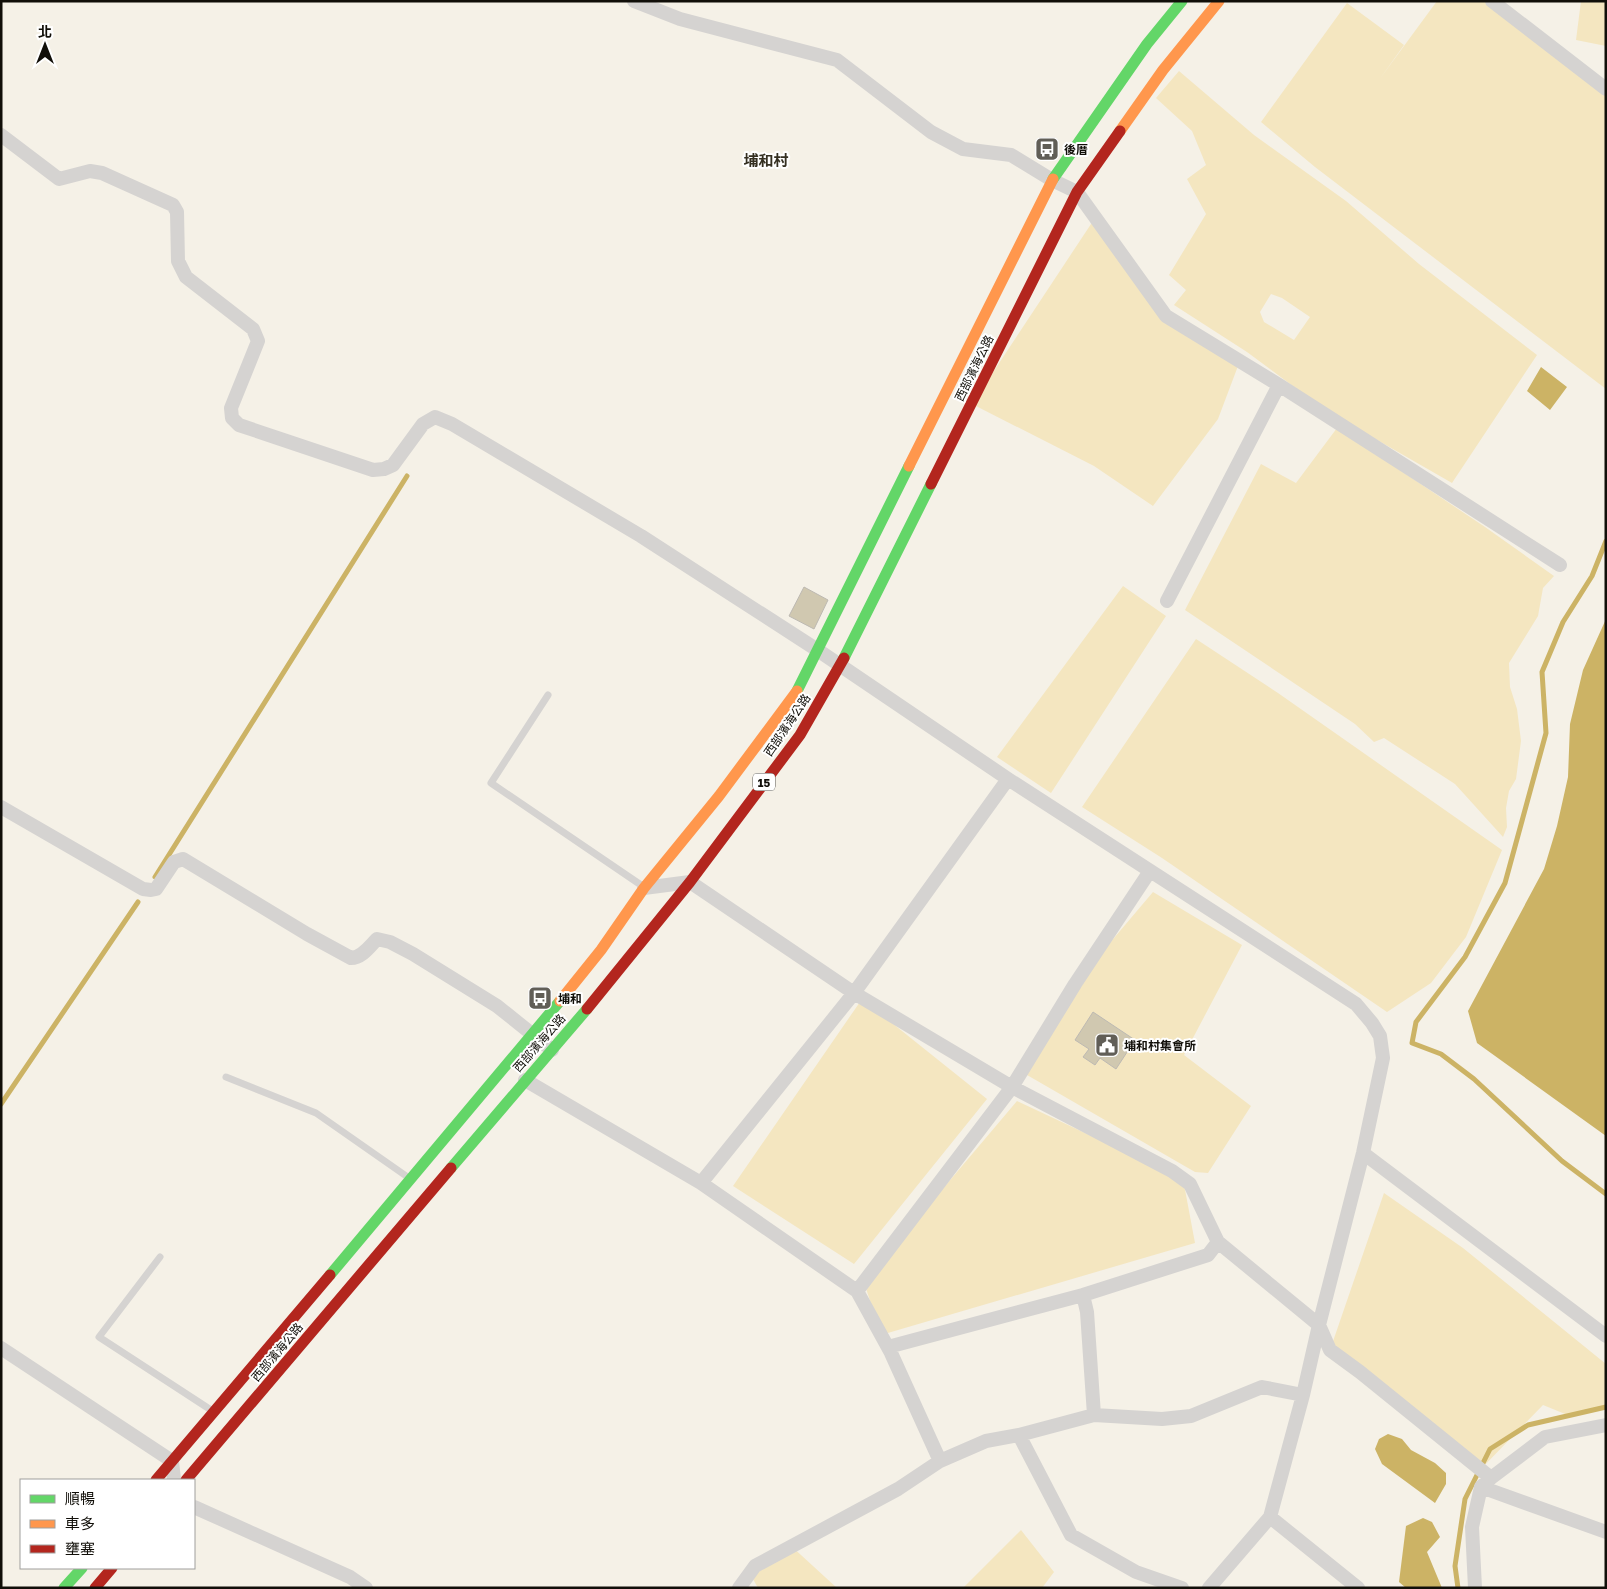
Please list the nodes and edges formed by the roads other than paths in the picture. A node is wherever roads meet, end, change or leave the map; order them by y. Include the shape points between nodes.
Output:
1 (634, 1) edge
2 (1182, 1) edge
3 (1219, 1) edge
4 (1492, 1) edge
5 (1606, 89) edge
6 (1, 135) edge
7 (1052, 180) junction
8 (1077, 192) junction
9 (1279, 385) junction
10 (1560, 565) dead end
11 (1168, 601) dead end
12 (819, 651) junction
13 (840, 666) junction
14 (548, 695) dead end
15 (1008, 779) junction
16 (1, 807) edge
17 (1150, 871) junction
18 (690, 882) junction
19 (644, 888) junction
20 (854, 993) junction
21 (533, 1035) junction
22 (552, 1050) junction
23 (226, 1077) dead end
24 (525, 1080) junction
25 (1012, 1087) junction
26 (1363, 1153) junction
27 (701, 1183) junction
28 (420, 1186) junction
29 (1218, 1242) junction
30 (160, 1257) dead end
31 (858, 1291) junction
32 (1083, 1295) junction
33 (1319, 1325) junction
34 (1606, 1336) edge
35 (888, 1347) junction
36 (1, 1348) edge
37 (1303, 1395) junction
38 (214, 1411) junction
39 (1094, 1415) junction
40 (1606, 1424) edge
41 (1019, 1435) junction
42 (172, 1461) junction
43 (940, 1461) junction
44 (157, 1479) edge
45 (174, 1479) edge
46 (187, 1479) edge
47 (1486, 1482) junction
48 (195, 1507) edge
49 (1270, 1517) junction
50 (1606, 1532) edge
51 (81, 1569) edge
52 (111, 1569) edge
53 (64, 1588) edge
54 (95, 1588) edge
55 (366, 1588) edge
56 (739, 1588) edge
57 (1182, 1588) edge
58 (1209, 1588) edge
59 (1358, 1588) edge
60 (1475, 1588) edge

1 - 7 street via 680,19 837,60 931,132 963,149 1011,155
2 - 7 main road, 西部濱海公路 / 15 via 1146,44
3 - 8 main road, 西部濱海公路 / 15 via 1163,70
4 - 5 street
6 - 12 street via 59,179 90,171 102,173 173,205 177,212 178,261 186,277 253,329 258,341 231,408 232,418 239,425 373,470 393,464 423,424 435,417 641,536
7 - 8 street
7 - 12 main road, 西部濱海公路 / 15
8 - 9 street via 1166,316
8 - 13 main road, 西部濱海公路 / 15
9 - 10 street
9 - 11 street
12 - 13 street
12 - 19 main road, 西部濱海公路 / 15 via 795,696
13 - 15 street
13 - 18 main road, 西部濱海公路 / 15 via 800,735
14 - 19 lane via 491,783
15 - 17 street
15 - 20 street
16 - 21 street via 143,889 156,889 174,862 183,860 352,958 360,955 376,939 390,942 497,1006
17 - 25 street
17 - 26 street via 1356,1004 1372,1023 1380,1036 1383,1058
18 - 19 street
18 - 20 street
18 - 22 main road, 西部濱海公路 / 15
19 - 21 main road, 西部濱海公路 / 15 via 601,950
20 - 25 street
20 - 27 street
21 - 22 street
21 - 28 main road, 西部濱海公路 / 15
22 - 24 main road, 西部濱海公路 / 15
23 - 28 lane via 316,1113
24 - 27 street
24 - 28 main road, 西部濱海公路 / 15
25 - 29 street via 1172,1171 1190,1184
25 - 31 street
26 - 33 street
26 - 34 street
27 - 31 street
28 - 38 main road, 西部濱海公路 / 15
28 - 46 main road, 西部濱海公路 / 15
29 - 32 street via 1208,1255
29 - 33 street
30 - 38 lane via 99,1338
31 - 35 street
32 - 35 street
32 - 39 street
33 - 37 street
33 - 47 street via 1330,1350 1360,1372
35 - 43 street
36 - 42 street
37 - 39 street via 1262,1387 1191,1416 1162,1419
37 - 49 street
38 - 42 main road, 西部濱海公路 / 15
39 - 41 street
40 - 47 street via 1545,1437
41 - 43 street via 986,1441
41 - 57 street via 1071,1535 1136,1572
42 - 44 main road, 西部濱海公路 / 15
42 - 45 street
43 - 56 street via 898,1489 755,1566
47 - 50 street
47 - 60 street via 1472,1527
48 - 55 street
49 - 58 street
49 - 59 street
51 - 53 main road
52 - 54 main road

